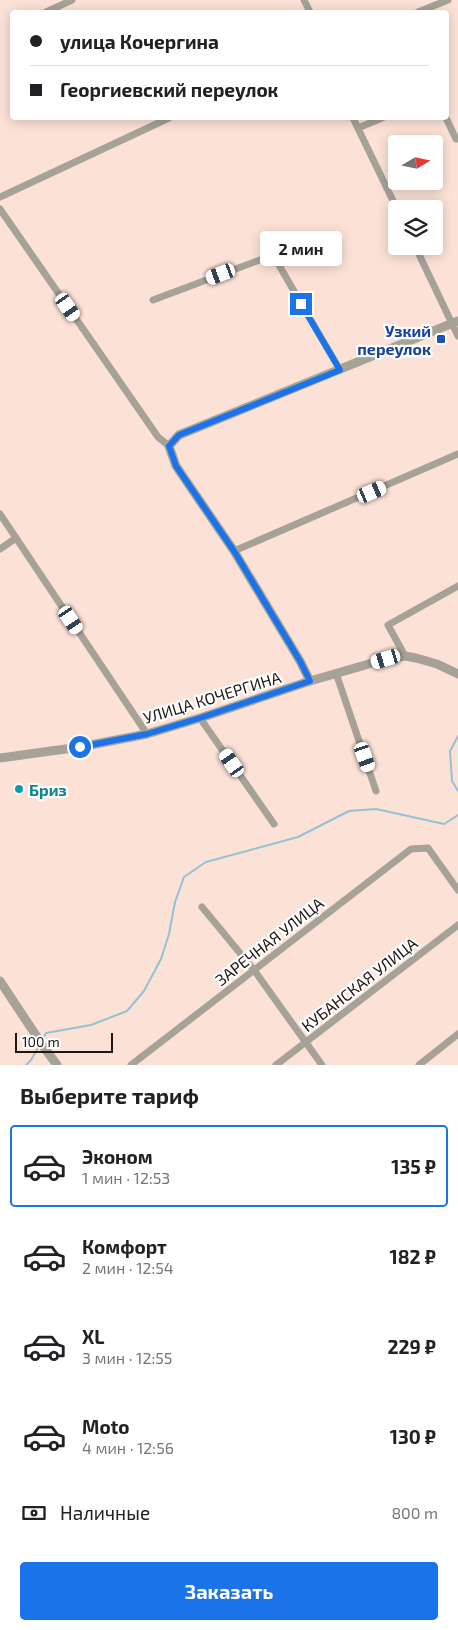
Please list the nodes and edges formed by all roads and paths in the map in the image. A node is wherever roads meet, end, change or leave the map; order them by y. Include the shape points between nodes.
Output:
1 (72, 0) edge
2 (448, 0) edge
3 (50, 10) edge
4 (423, 10) edge
5 (166, 120) edge
6 (354, 120) edge
7 (377, 120) edge
8 (447, 120) edge
9 (358, 128) junction
10 (458, 139) edge
11 (0, 197) edge
12 (393, 200) edge
13 (0, 209) edge
14 (420, 255) edge
15 (153, 300) dead end
16 (455, 322) edge
17 (458, 336) edge
18 (340, 370) junction
19 (169, 446) junction
20 (458, 454) edge
21 (0, 514) edge
22 (16, 538) junction
23 (0, 548) edge
24 (234, 551) junction
25 (458, 586) edge
26 (405, 656) junction
27 (336, 674) junction
28 (458, 674) edge
29 (310, 681) junction
30 (200, 718) junction
31 (147, 734) junction
32 (0, 758) edge
33 (376, 791) dead end
34 (274, 824) dead end
35 (458, 890) edge
36 (202, 907) dead end
37 (458, 925) edge
38 (254, 970) junction
39 (0, 981) edge
40 (458, 1034) edge
41 (305, 1042) junction
42 (57, 1065) edge
43 (131, 1065) edge
44 (276, 1065) edge
45 (322, 1065) edge
46 (419, 1065) edge

1 - 3 street
2 - 4 street
5 - 11 street
6 - 9 street
7 - 9 street
8 - 10 street
9 - 12 street
13 - 19 street via 158,437
14 - 16 street
15 - 18 street via 272,255
16 - 17 street
16 - 18 street
18 - 19 street via 179,435
19 - 24 street via 176,466
20 - 24 street
21 - 22 street
22 - 23 street
22 - 31 street
24 - 29 street
25 - 26 street via 388,624
26 - 27 street, УЛИЦА КОЧЕРГИНА
26 - 28 street via 438,664
27 - 29 street, УЛИЦА КОЧЕРГИНА
27 - 33 street
29 - 30 street, УЛИЦА КОЧЕРГИНА
30 - 31 street, УЛИЦА КОЧЕРГИНА
30 - 34 street
31 - 32 street, УЛИЦА КОЧЕРГИНА
35 - 38 street, ЗАРЕЧНАЯ УЛИЦА via 428,848 411,849
36 - 38 street
37 - 41 street, КУБАНСКАЯ УЛИЦА
38 - 41 street
38 - 43 street, ЗАРЕЧНАЯ УЛИЦА
39 - 42 street
40 - 46 street
41 - 44 street, КУБАНСКАЯ УЛИЦА
41 - 45 street

